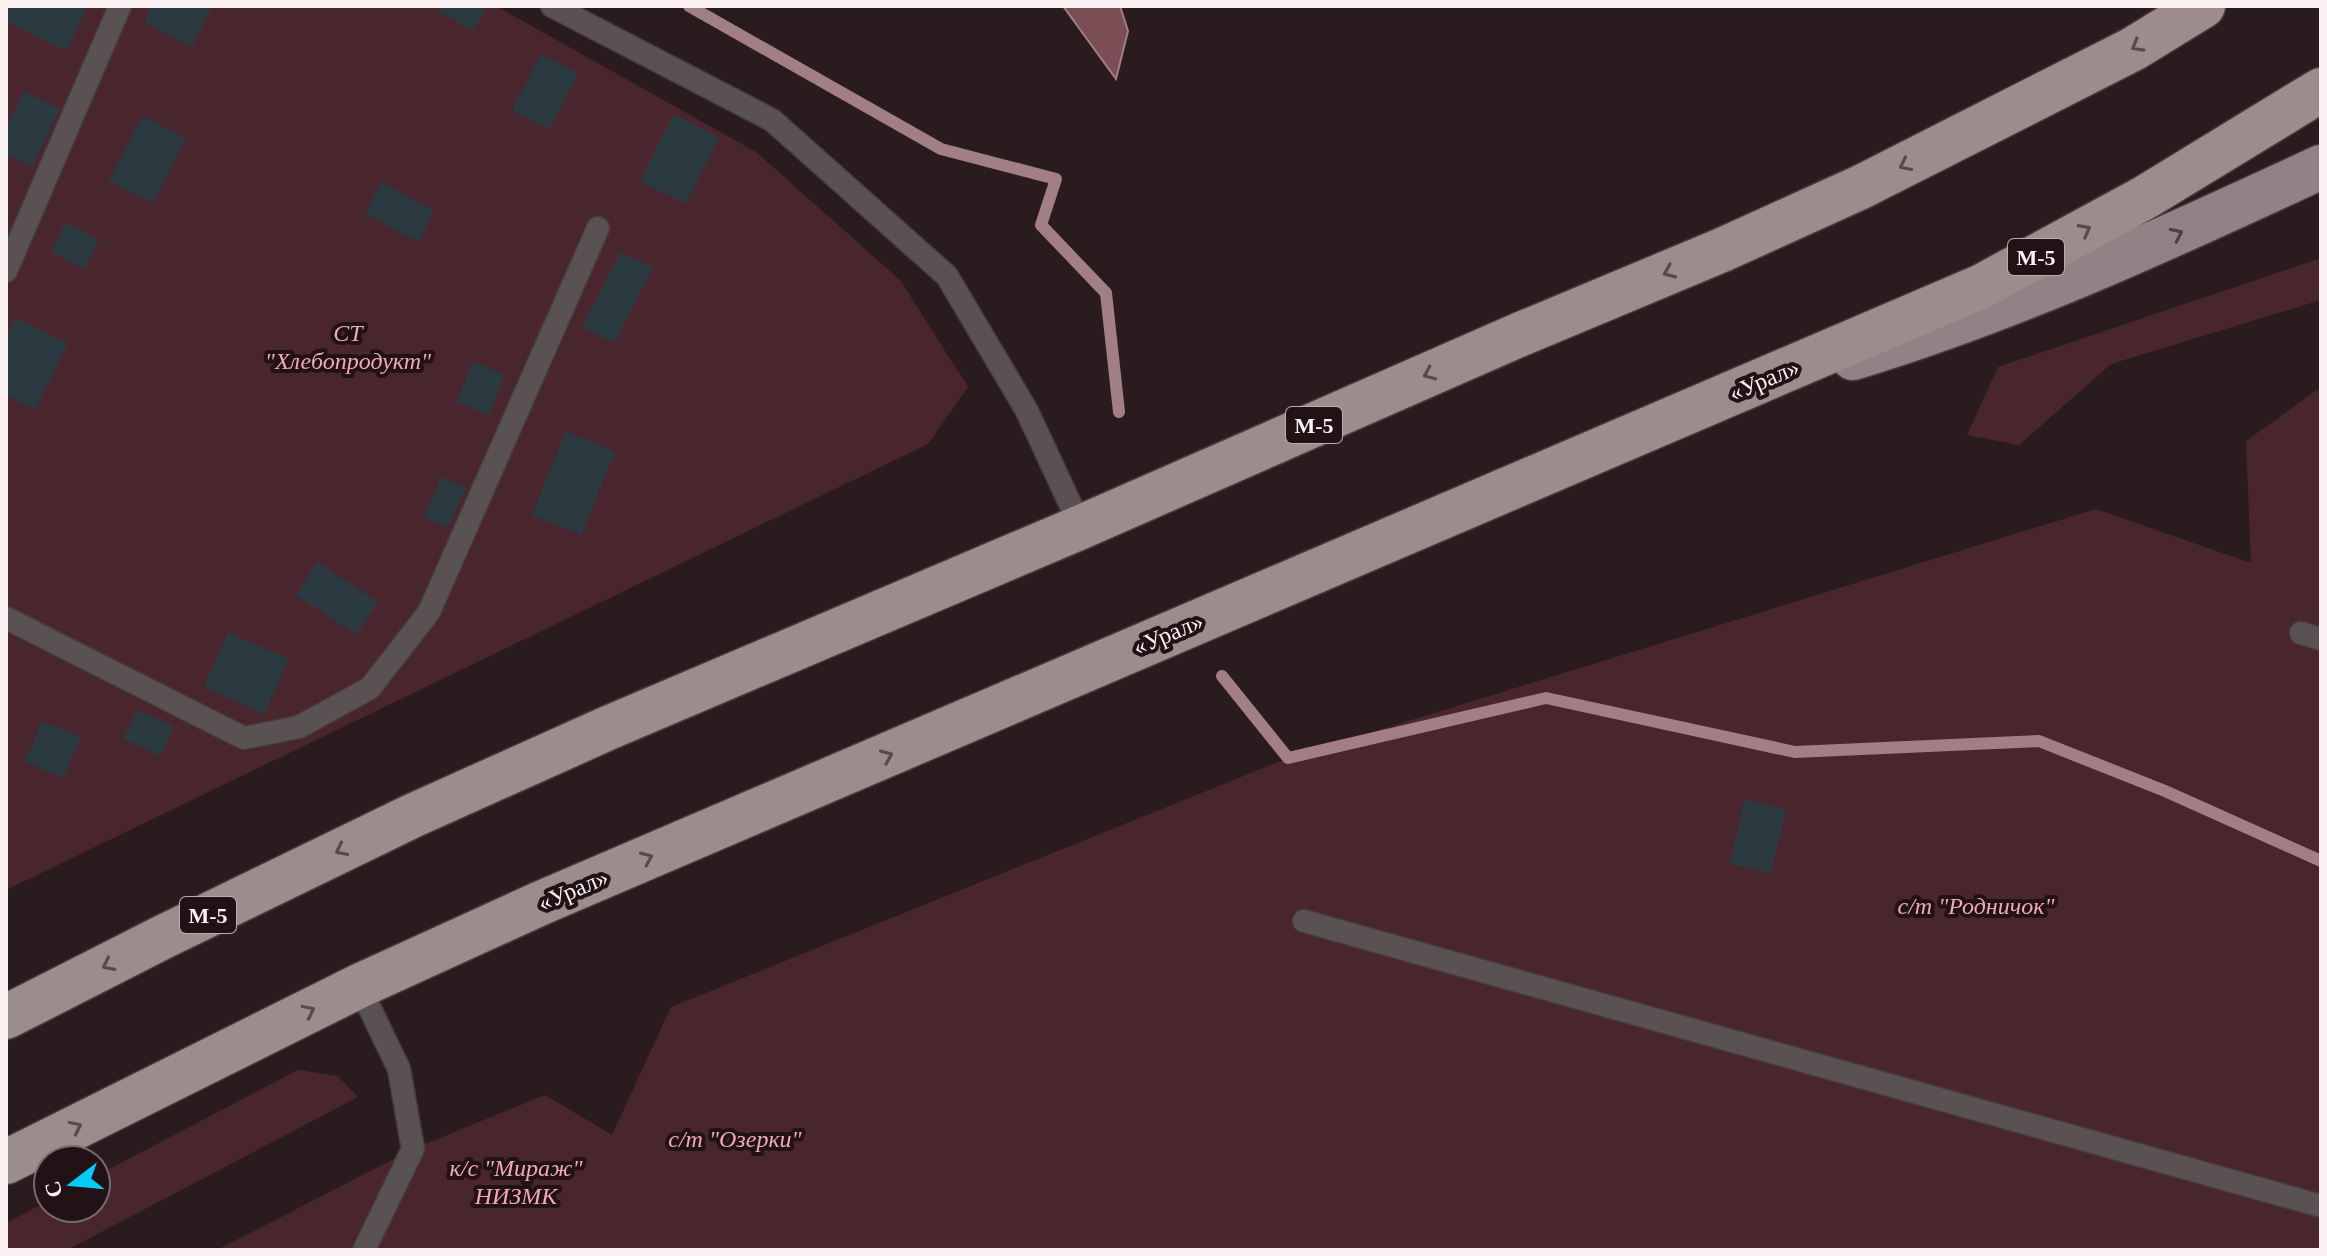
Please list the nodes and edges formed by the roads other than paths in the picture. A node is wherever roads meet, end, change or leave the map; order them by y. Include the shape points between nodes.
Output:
1 (120, 6) edge
2 (552, 6) edge
3 (2203, 6) edge
4 (2321, 90) edge
5 (2321, 167) edge
6 (598, 228) dead end
7 (6, 271) edge
8 (1735, 393) junction
9 (1081, 527) junction
10 (6, 618) edge
11 (1304, 921) dead end
12 (359, 986) junction
13 (6, 1017) edge
14 (6, 1162) edge
15 (2321, 1206) edge
16 (364, 1250) edge

1 - 7 lane
2 - 9 lane via 772,120 947,276 1027,411
3 -> 9 highway, М-5 via 2133,49 1861,187
8 -> 4 highway, «Урал» / М-5 via 1982,286 2144,198
8 -> 5 main road via 1917,339 2120,260
6 - 10 lane via 429,612 370,688 299,727 244,738
12 -> 8 highway, «Урал» / М-5 via 541,903
9 -> 13 highway, М-5 via 412,816
11 - 15 lane
14 -> 12 highway, «Урал» / М-5
12 - 16 lane via 399,1069 413,1149

